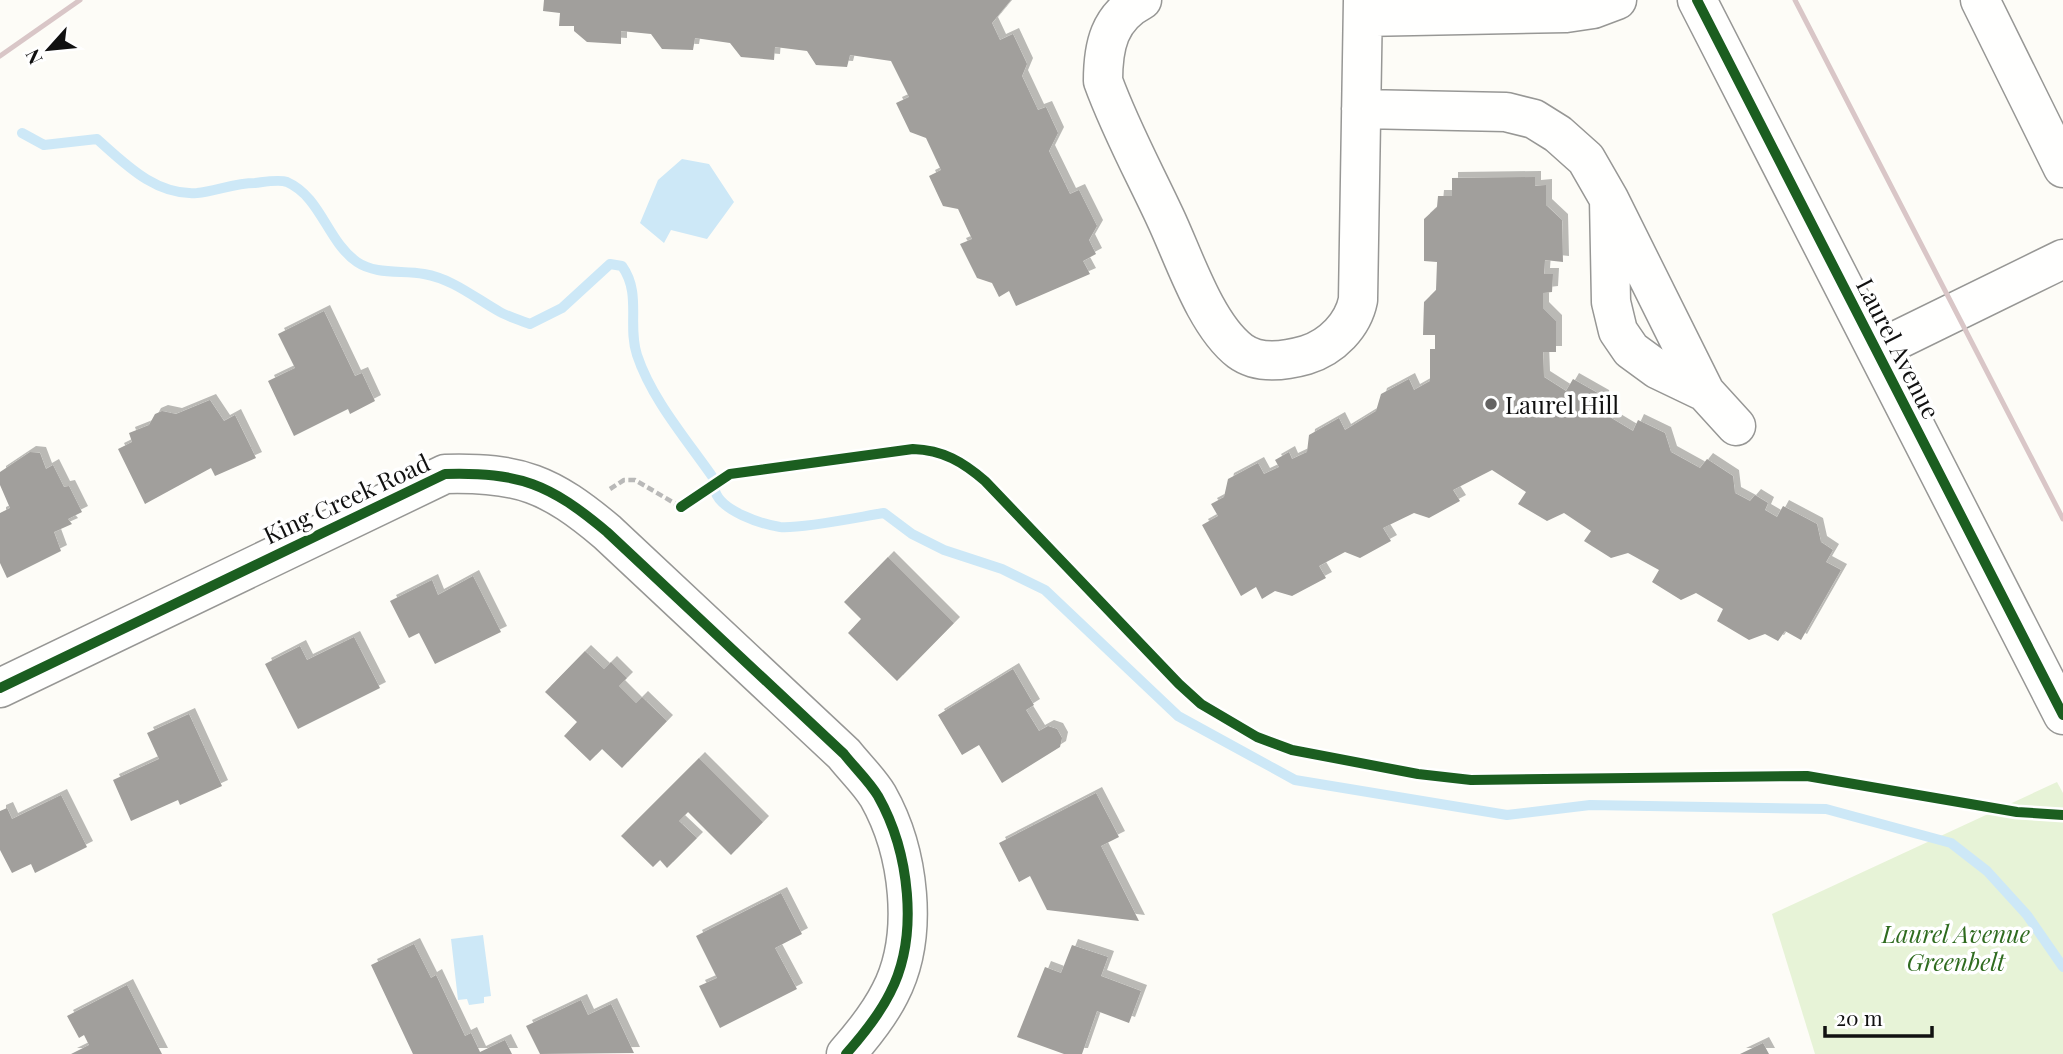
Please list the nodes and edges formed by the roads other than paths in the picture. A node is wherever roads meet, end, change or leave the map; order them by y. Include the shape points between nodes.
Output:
1 (1142, 0) edge
2 (1617, 0) edge
3 (1980, 0) edge
4 (1703, 2) edge
5 (1363, 8) edge
6 (1361, 109) junction
7 (2063, 168) edge
8 (1609, 199) junction
9 (2063, 259) edge
10 (1877, 350) junction
11 (1705, 392) junction
12 (1736, 426) dead end
13 (0, 688) edge
14 (2063, 715) edge
15 (846, 1054) edge

1 - 6 street via 1126,8 1110,30 1103,81 1213,319 1242,353 1262,360 1288,360 1311,353 1342,332 1354,317
2 - 5 street via 1566,13
3 - 7 street
4 - 10 street, Laurel Avenue
5 - 6 street
6 - 8 street via 1506,112 1534,120 1586,159
8 - 11 street
8 - 11 street via 1611,302 1618,331 1631,349 1657,369
9 - 10 street
10 - 14 street, Laurel Avenue
11 - 12 street
13 - 15 street, King Creek Road via 445,474 517,477 547,489 580,509 844,754 877,795 898,841 908,890 906,941 891,992

